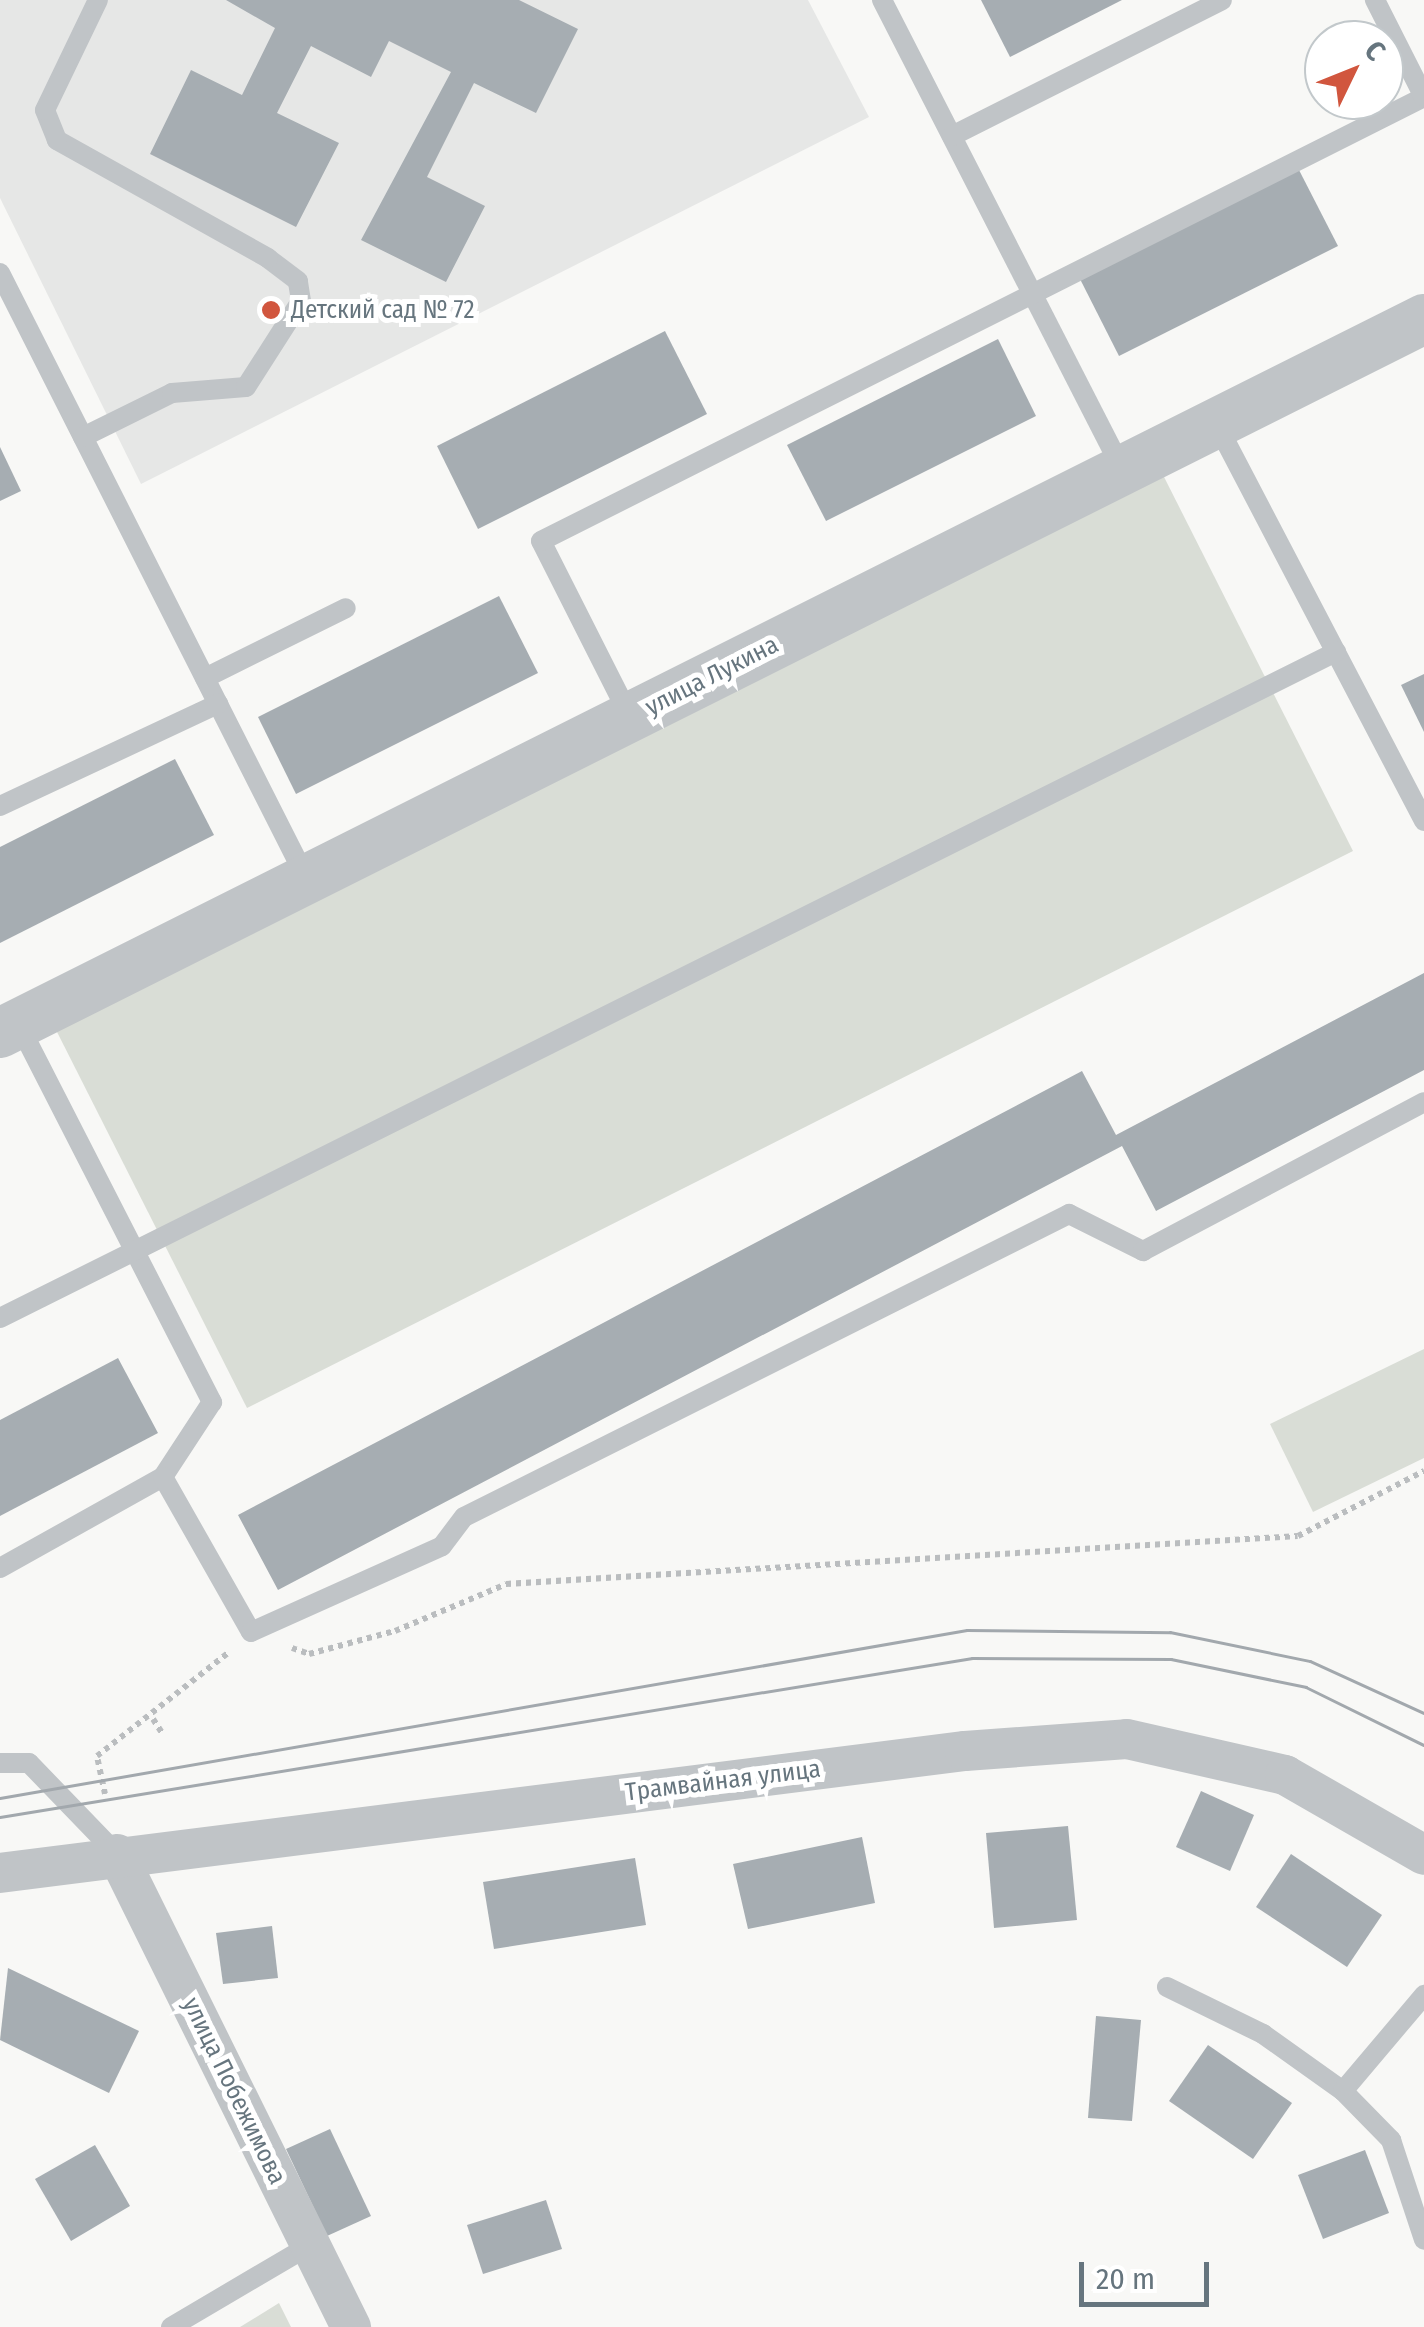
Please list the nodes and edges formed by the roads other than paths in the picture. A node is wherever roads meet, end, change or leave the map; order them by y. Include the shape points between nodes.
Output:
1 (98, 0) edge
2 (882, 0) edge
3 (1222, 0) edge
4 (1375, 0) edge
5 (952, 136) junction
6 (0, 273) edge
7 (1032, 294) junction
8 (1424, 319) edge
9 (1216, 423) junction
10 (83, 437) junction
11 (1123, 470) junction
12 (346, 608) dead end
13 (1336, 652) junction
14 (205, 678) junction
15 (218, 704) junction
16 (630, 717) junction
17 (0, 806) edge
18 (1424, 821) edge
19 (307, 879) junction
20 (9, 1029) edge
21 (1424, 1102) edge
22 (136, 1254) junction
23 (0, 1318) edge
24 (163, 1477) junction
25 (0, 1568) edge
26 (0, 1763) edge
27 (117, 1854) junction
28 (1424, 1856) edge
29 (0, 1873) edge
30 (1166, 1987) dead end
31 (1424, 1995) edge
32 (1343, 2091) junction
33 (1424, 2240) edge
34 (310, 2245) junction
35 (171, 2327) edge
36 (351, 2327) edge

1 - 10 lane via 45,110 57,140 268,258 298,282 302,301 246,387 172,393
2 - 5 lane
3 - 5 lane
4 - 7 lane via 1424,97
5 - 7 lane
6 - 10 lane
7 - 11 lane
7 - 16 lane via 541,541
8 - 9 street, улица Лукина
9 - 11 street, улица Лукина
9 - 13 lane
10 - 14 lane
11 - 16 street, улица Лукина
12 - 14 lane
13 - 18 lane
13 - 22 lane
14 - 15 lane
15 - 17 lane
15 - 19 lane
16 - 19 street, улица Лукина
19 - 20 street, улица Лукина
20 - 22 lane
21 - 24 lane via 1143,1250 1069,1214 464,1516 442,1546 252,1632
22 - 23 lane
22 - 24 lane via 212,1402
24 - 25 lane
26 - 27 lane via 28,1763
27 - 28 street, Трамвайная улица via 1127,1739 1285,1775
27 - 29 street, Трамвайная улица
27 - 34 street, улица Побежимова
30 - 32 lane via 1263,2034
31 - 32 lane
32 - 33 lane via 1391,2140
34 - 35 lane
34 - 36 street, улица Побежимова

